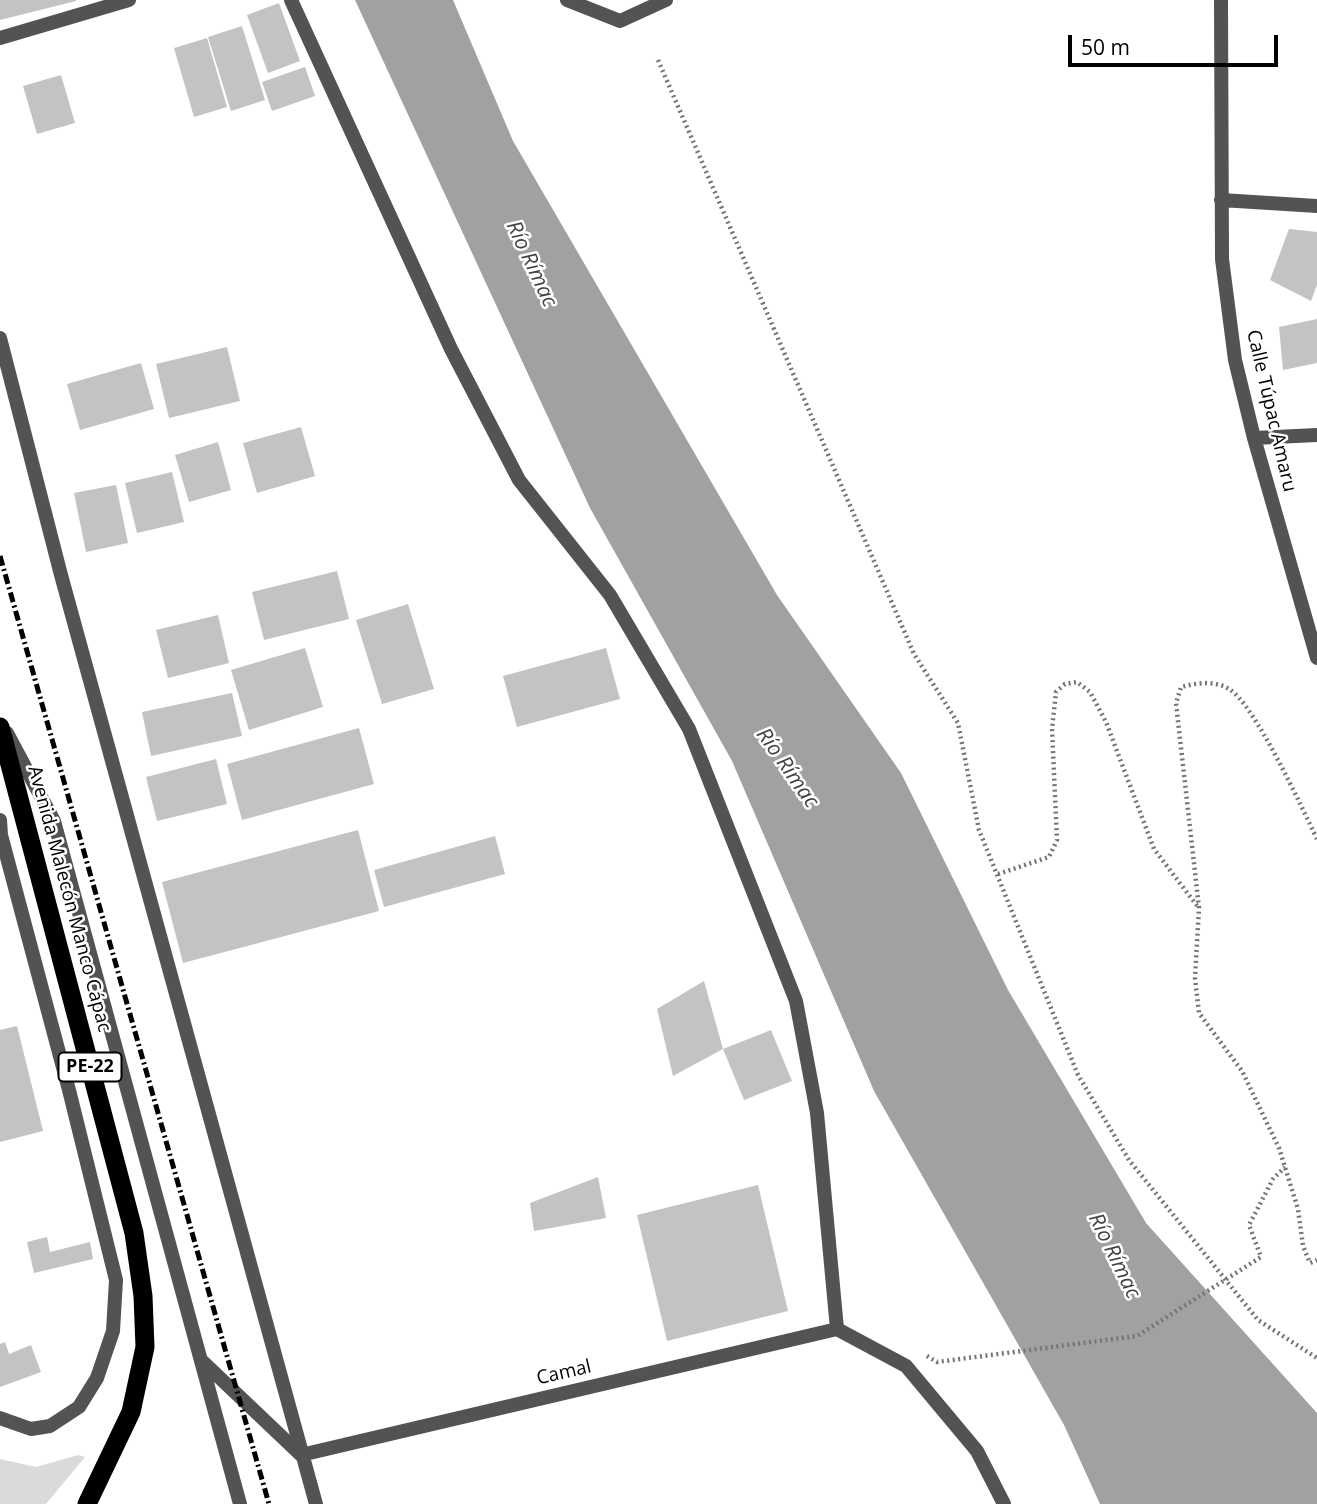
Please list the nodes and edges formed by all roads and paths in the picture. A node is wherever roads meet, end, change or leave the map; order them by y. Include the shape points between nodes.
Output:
1 (129, 0) edge
2 (291, 0) edge
3 (567, 0) edge
4 (666, 0) edge
5 (1221, 0) edge
6 (0, 38) edge
7 (657, 60) dead end
8 (1221, 200) junction
9 (1317, 206) edge
10 (0, 338) edge
11 (1317, 435) edge
12 (1254, 438) junction
13 (1317, 658) edge
14 (0, 719) edge
15 (0, 727) edge
16 (0, 820) edge
17 (0, 834) edge
18 (1317, 839) edge
19 (998, 874) junction
20 (1199, 908) junction
21 (1285, 1167) junction
22 (1317, 1260) edge
23 (837, 1329) junction
24 (1317, 1358) edge
25 (201, 1359) junction
26 (937, 1362) dead end
27 (0, 1418) edge
28 (301, 1455) junction
29 (87, 1504) edge
30 (240, 1504) edge
31 (316, 1504) edge
32 (1004, 1504) edge

1 - 6 street
2 - 23 street via 451,349 519,480 610,595 689,729 796,1001 817,1113
3 - 4 street via 620,21
5 - 8 street, Calle Túpac Amaru
7 - 19 path via 914,654 958,723 979,830
8 - 9 street
8 - 12 street, Calle Túpac Amaru via 1222,259 1235,360
10 - 28 street
11 - 12 street
12 - 13 street, Calle Túpac Amaru
14 - 25 street via 54,821
15 - 29 highway, Avenida Malecón Manco Cápac / PE-22 via 134,1233 143,1296 145,1347 131,1412
16 - 17 street
17 - 27 street via 116,1280 113,1331 97,1378 79,1407 50,1426 31,1429
18 - 20 path via 1246,706 1229,689 1203,682 1181,687 1176,703
19 - 20 path via 1049,858 1056,840 1052,729 1056,692 1077,682 1090,692 1106,722 1154,849
19 - 24 path via 1078,1075 1129,1160 1258,1320
20 - 21 path via 1195,978 1199,1013 1242,1071
21 - 22 path via 1303,1246 1310,1263
21 - 26 path via 1273,1179 1249,1225 1261,1257 1137,1336
23 - 28 street, Camal
23 - 32 street via 905,1366 977,1451
25 - 28 street
25 - 30 street
28 - 31 street

